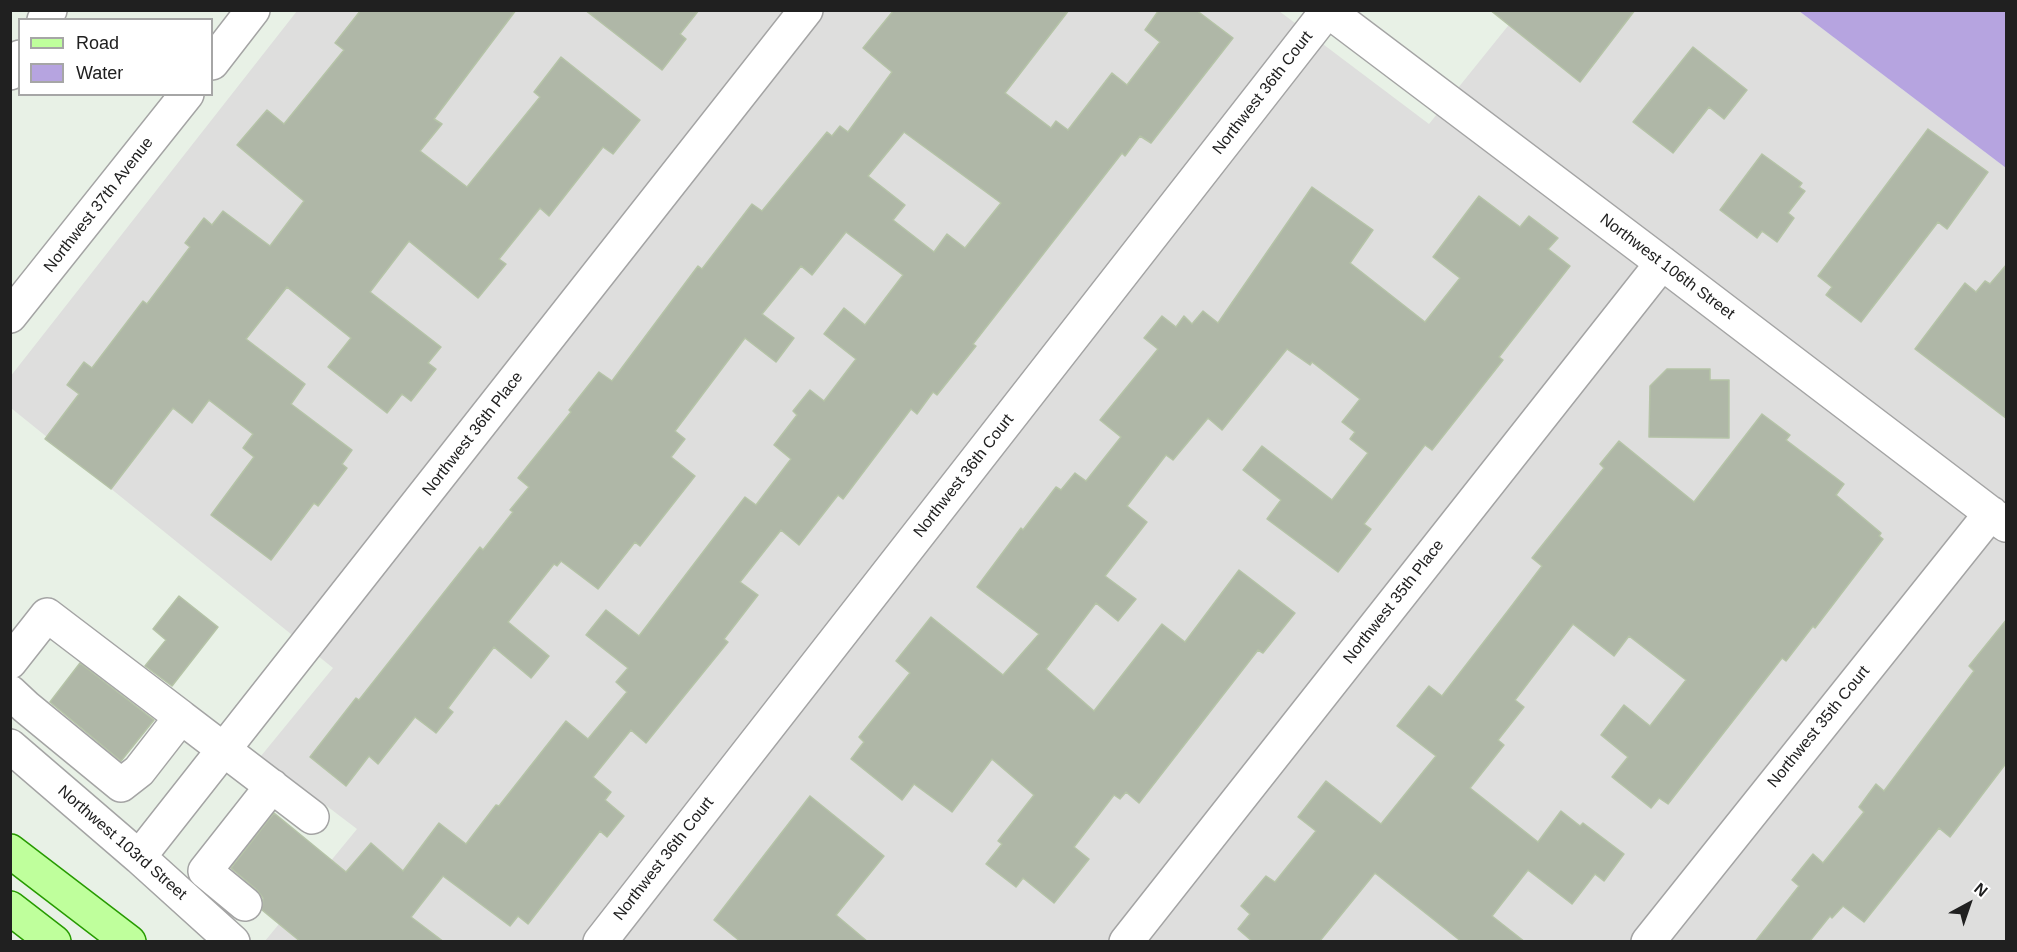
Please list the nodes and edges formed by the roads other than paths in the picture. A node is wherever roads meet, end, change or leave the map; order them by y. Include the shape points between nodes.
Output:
1 (254, 10) edge
2 (806, 10) edge
3 (1327, 11) edge
4 (18, 60) edge
5 (213, 62) edge
6 (10, 73) edge
7 (185, 96) edge
8 (1662, 262) junction
9 (10, 316) edge
10 (1999, 519) edge
11 (10, 662) edge
12 (10, 692) edge
13 (182, 717) junction
14 (10, 746) edge
15 (225, 749) junction
16 (272, 786) junction
17 (312, 817) dead end
18 (10, 851) edge
19 (139, 857) junction
20 (245, 904) dead end
21 (10, 908) edge
22 (54, 942) edge
23 (129, 942) edge
24 (233, 942) edge
25 (600, 942) edge
26 (1126, 942) edge
27 (1648, 942) edge

1 - 5 street
2 - 15 street, Northwest 36th Place
3 - 8 street, Northwest 106th Street
3 - 25 street, Northwest 36th Court
4 - 6 street
7 - 9 street, Northwest 37th Avenue
8 - 10 street, Northwest 106th Street
8 - 26 street, Northwest 35th Place
10 - 27 street, Northwest 35th Court
11 - 13 street via 47,615
12 - 13 street via 121,784 139,771
13 - 15 street
14 - 19 street, Northwest 103rd Street
15 - 16 street
15 - 19 street, Northwest 36th Place
16 - 17 street
16 - 20 street via 205,871
18 - 23 main road
19 - 24 street, Northwest 103rd Street
21 - 22 main road

